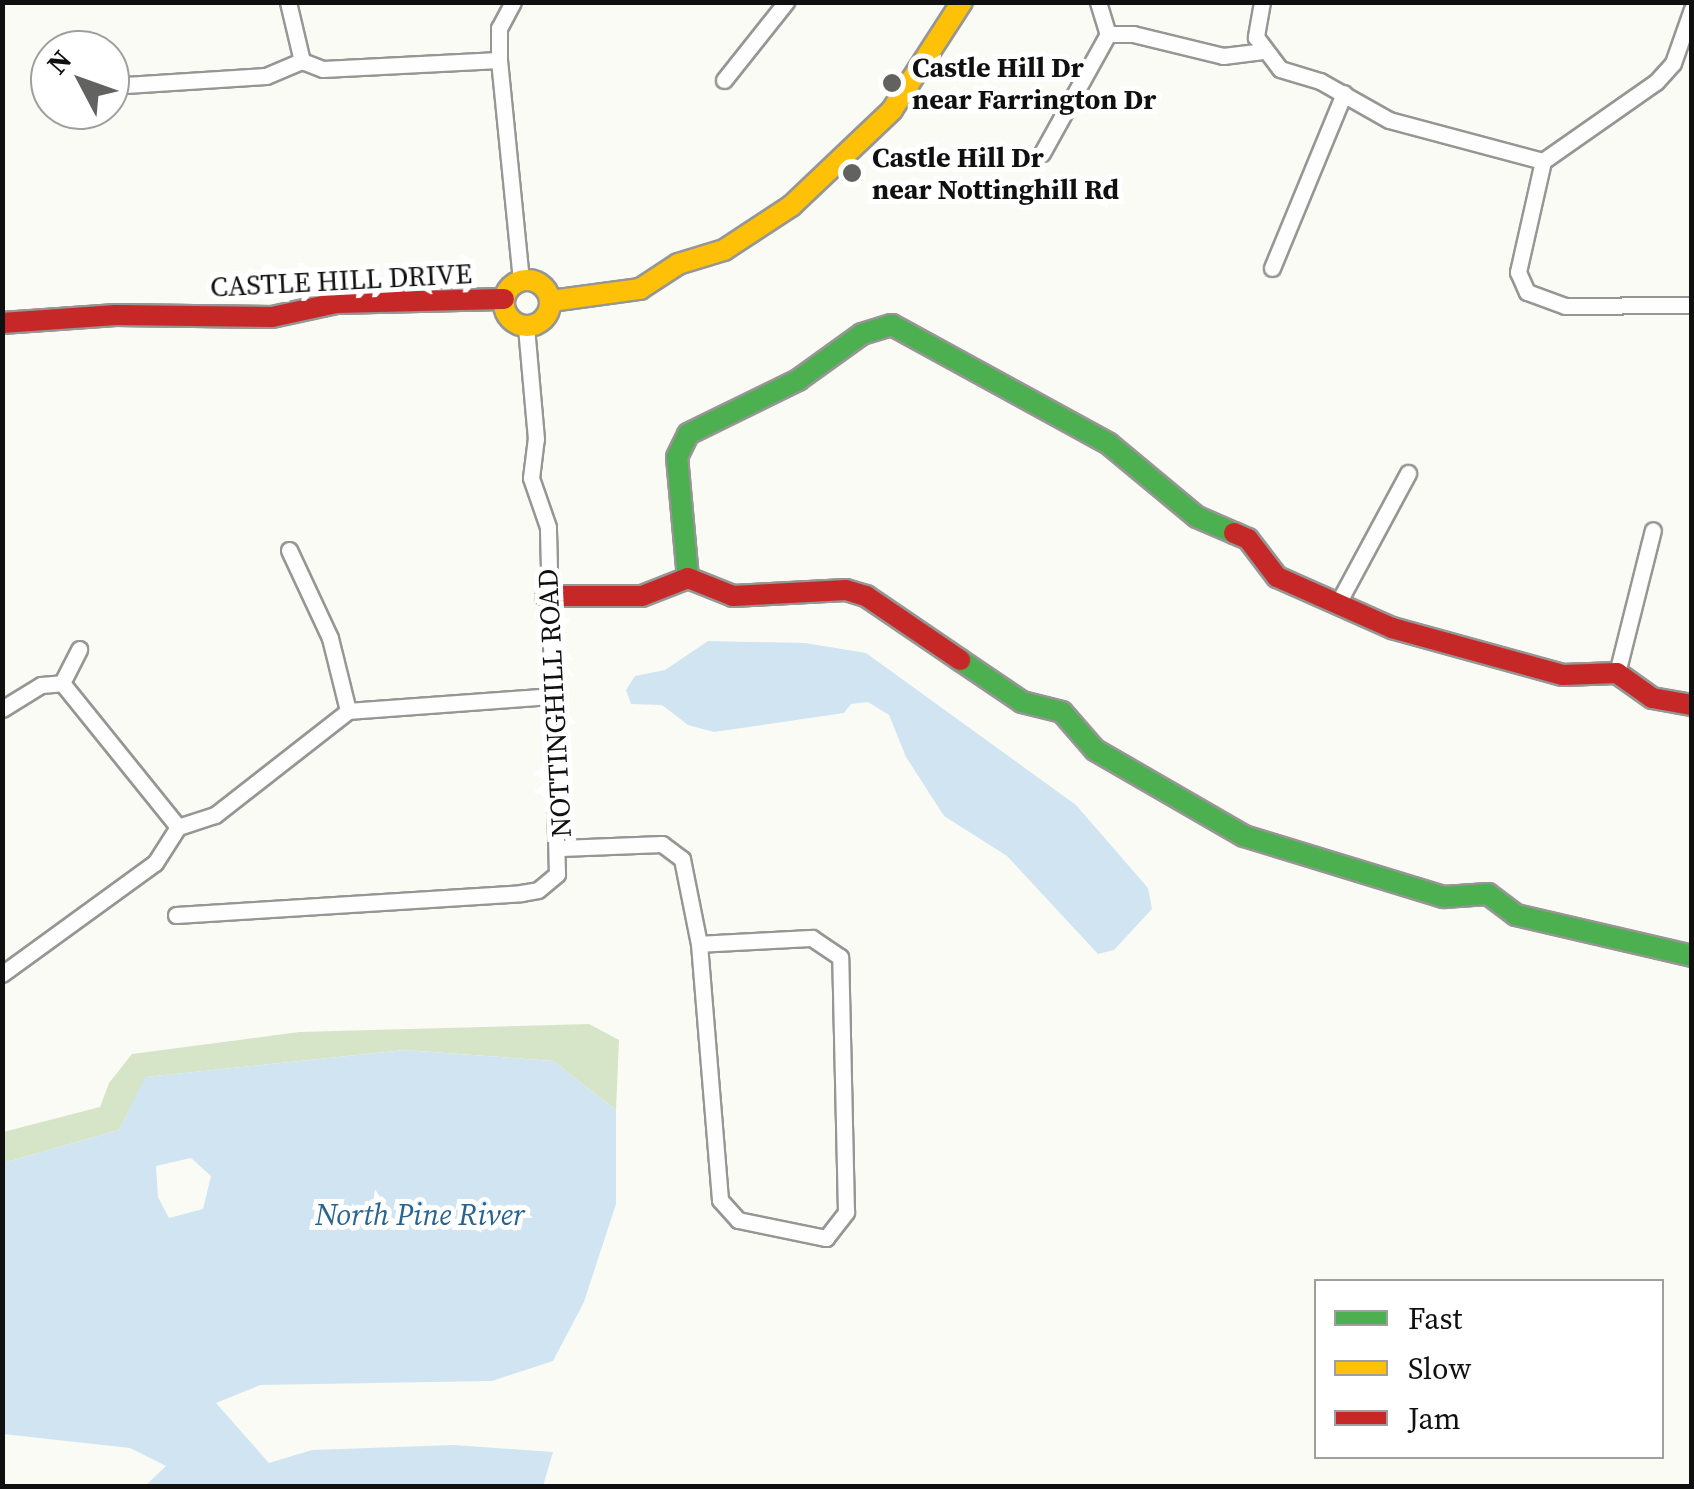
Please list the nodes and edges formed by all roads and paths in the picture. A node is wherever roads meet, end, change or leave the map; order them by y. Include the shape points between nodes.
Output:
1 (288, 2) edge
2 (512, 2) edge
3 (786, 2) edge
4 (962, 2) edge
5 (1098, 2) edge
6 (1262, 2) edge
7 (1692, 9) edge
8 (1108, 34) junction
9 (1261, 51) junction
10 (499, 60) junction
11 (302, 61) junction
12 (724, 80) dead end
13 (130, 85) edge
14 (1344, 93) junction
15 (1042, 153) dead end
16 (1543, 161) junction
17 (1272, 268) dead end
18 (520, 281) junction
19 (504, 299) junction
20 (550, 301) junction
21 (1692, 305) edge
22 (2, 323) edge
23 (526, 327) junction
24 (1408, 473) dead end
25 (1653, 530) dead end
26 (289, 550) dead end
27 (688, 578) junction
28 (546, 596) junction
29 (1337, 605) junction
30 (78, 648) dead end
31 (1616, 674) junction
32 (62, 683) junction
33 (553, 696) junction
34 (1692, 705) edge
35 (2, 709) edge
36 (348, 711) junction
37 (178, 826) junction
38 (561, 848) junction
39 (176, 915) dead end
40 (699, 944) junction
41 (1692, 956) edge
42 (2, 974) edge

1 - 11 street
2 - 10 street via 500,28
3 - 12 street
4 - 20 street via 892,110 791,206 724,250 678,264 640,290
5 - 8 street
6 - 9 street via 1256,36
7 - 16 street via 1672,64 1656,82
8 - 9 street via 1223,56
8 - 15 street
9 - 14 street via 1280,69
10 - 11 street via 336,71
10 - 18 street
11 - 13 street via 266,76
14 - 16 street via 1389,120
14 - 17 street
16 - 21 street via 1518,272 1528,292 1565,306
18 - 19 street
18 - 20 street via 540,284
19 - 22 street, CASTLE HILL DRIVE via 336,303 272,317 116,314
19 - 23 street via 512,321
20 - 23 street via 547,316
23 - 28 street, NOTTINGHILL ROAD via 536,439 530,478 548,527
24 - 29 street
25 - 31 street
26 - 36 street via 330,638
27 - 28 street via 642,596
27 - 29 street via 676,457 688,434 798,380 862,334 892,326 1108,444 1197,517 1248,539 1277,578
27 - 41 street via 733,596 846,590 866,596 1022,702 1062,712 1095,750 1244,836 1444,897 1488,894 1516,914
28 - 33 street, NOTTINGHILL ROAD
29 - 31 street via 1392,628 1563,675
30 - 32 street
31 - 34 street via 1652,698
32 - 35 street via 41,686
32 - 37 street
33 - 36 street
33 - 38 street, NOTTINGHILL ROAD
36 - 37 street via 215,815
37 - 42 street via 154,863
38 - 39 street, NOTTINGHILL ROAD via 558,874 538,890
38 - 40 street via 662,844 674,851 682,859
40 - 40 street via 720,1200 738,1220 826,1238 846,1212 840,957 812,938

